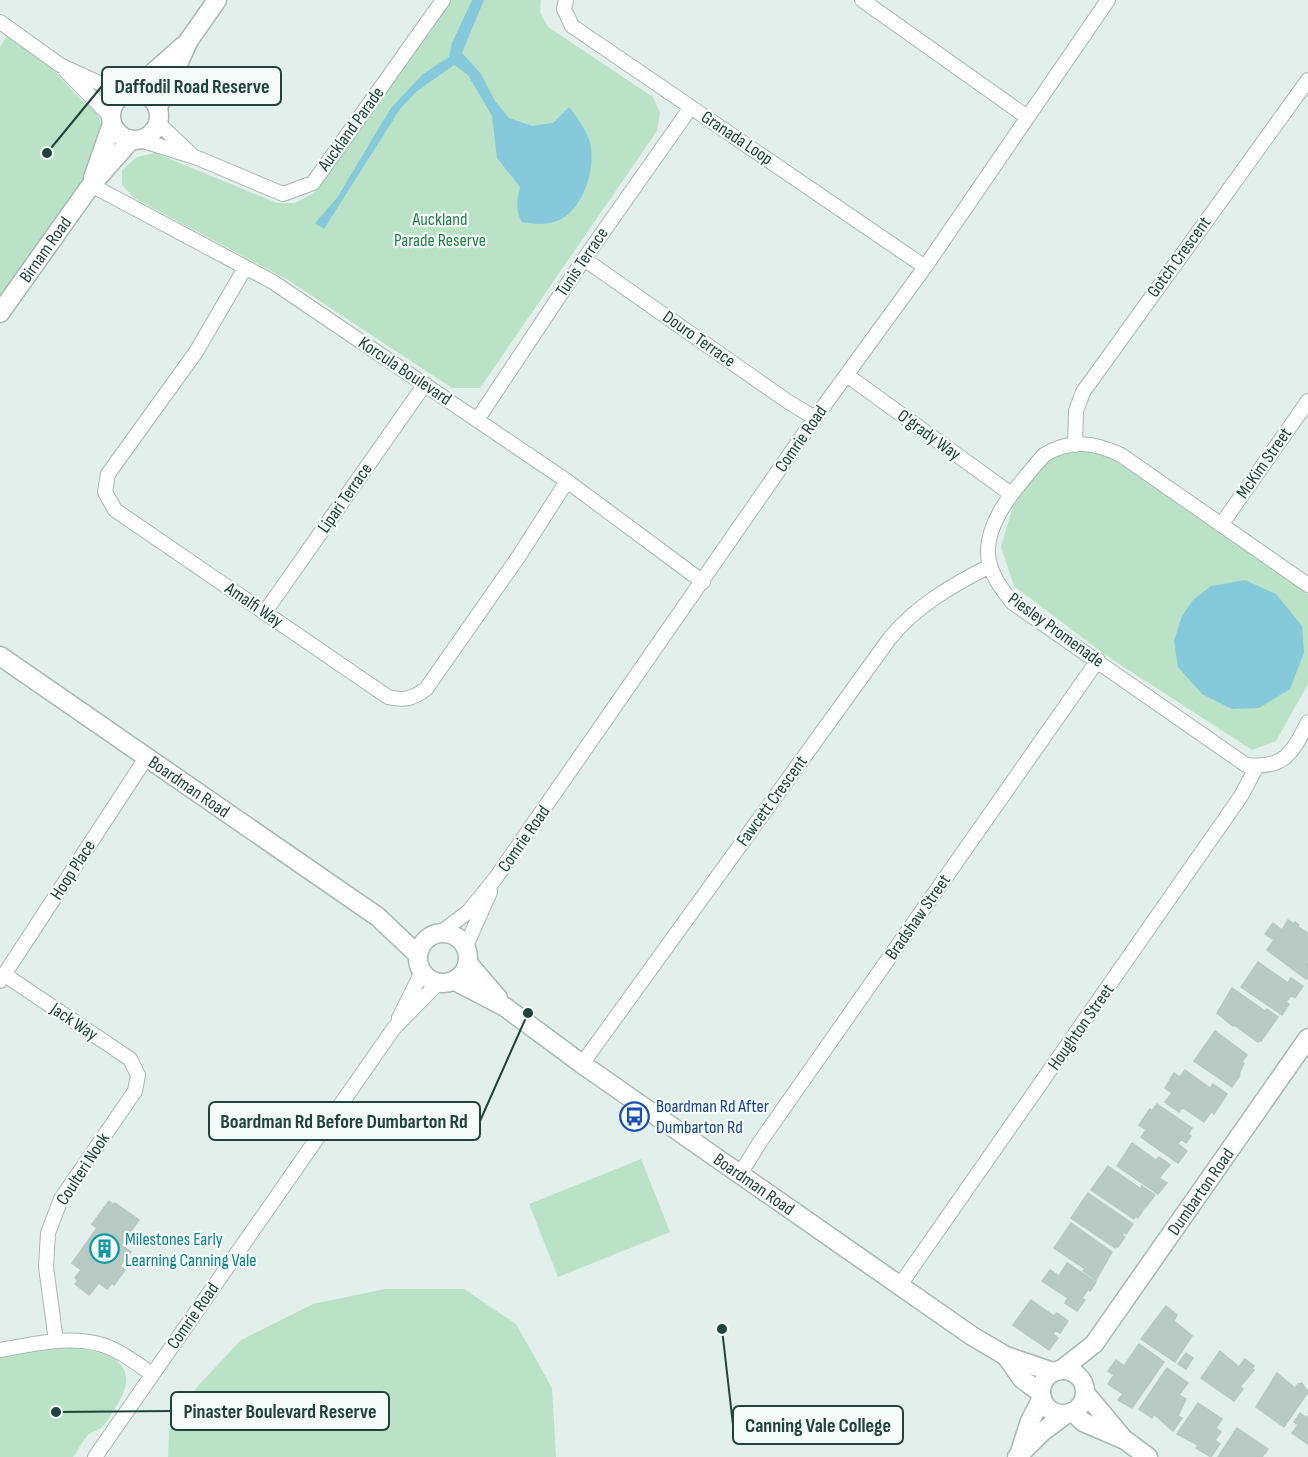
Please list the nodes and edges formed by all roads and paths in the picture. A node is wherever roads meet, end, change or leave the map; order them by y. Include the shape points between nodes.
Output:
1 (217, 0) edge
2 (443, 0) edge
3 (566, 0) edge
4 (862, 0) edge
5 (1108, 0) edge
6 (2, 27) edge
7 (189, 40) junction
8 (60, 65) junction
9 (1308, 80) edge
10 (127, 93) junction
11 (692, 107) junction
12 (158, 116) junction
13 (1027, 117) junction
14 (111, 120) junction
15 (136, 140) junction
16 (195, 157) junction
17 (91, 185) junction
18 (584, 259) junction
19 (925, 267) junction
20 (245, 268) junction
21 (0, 313) edge
22 (848, 376) junction
23 (425, 384) junction
24 (1308, 401) edge
25 (815, 418) junction
26 (477, 420) junction
27 (1075, 445) junction
28 (567, 481) junction
29 (1011, 494) junction
30 (1221, 525) junction
31 (990, 567) junction
32 (703, 582) junction
33 (1308, 585) edge
34 (265, 612) junction
35 (0, 656) edge
36 (1098, 660) junction
37 (1308, 722) edge
38 (146, 758) junction
39 (1257, 766) junction
40 (495, 879) junction
41 (378, 916) junction
42 (436, 934) junction
43 (467, 955) junction
44 (420, 963) junction
45 (2, 978) edge
46 (446, 982) junction
47 (505, 1007) junction
48 (394, 1028) junction
49 (1308, 1038) edge
50 (582, 1064) junction
51 (138, 1075) joint
52 (740, 1174) junction
53 (900, 1285) junction
54 (56, 1341) junction
55 (1094, 1344) junction
56 (0, 1350) edge
57 (1006, 1356) junction
58 (1057, 1371) junction
59 (153, 1374) junction
60 (1084, 1387) junction
61 (1041, 1396) junction
62 (1069, 1414) junction
63 (1125, 1440) junction
64 (1018, 1456) edge
65 (95, 1457) edge
66 (1148, 1457) edge

1 - 7 street, Birnam Road
2 - 16 street, Auckland Parade via 313,183 283,194
3 - 11 street, Granada Loop via 564,9 572,26
4 - 13 street
5 - 13 street, Comrie Road
6 - 8 street
7 - 10 street, Birnam Road
7 - 12 street, Birnam Road
8 - 10 street
8 - 14 street
9 - 27 street, Gotch Crescent via 1083,392 1076,411
10 - 12 street via 144,93 155,102
10 - 14 street, Birnam Road via 114,103
11 - 18 street, Tunis Terrace
11 - 19 street, Granada Loop
12 - 15 street, Birnam Road via 151,134
12 - 16 street, Auckland Parade
13 - 19 street, Comrie Road
14 - 15 street via 119,135
14 - 17 street, Birnam Road
15 - 16 street, Auckland Parade
15 - 17 street, Birnam Road
17 - 20 street, Korcula Boulevard
17 - 21 street, Birnam Road
18 - 25 street, Douro Terrace
18 - 26 street, Tunis Terrace
19 - 22 street, Comrie Road
20 - 23 street, Korcula Boulevard via 273,282
20 - 34 street, Amalfi Way via 196,352 108,474 105,492 115,510
22 - 25 street, Comrie Road
22 - 29 street, O'grady Way
23 - 26 street, Korcula Boulevard
23 - 34 street, Lipari Terrace
24 - 30 street, McKim Street
25 - 32 street, Comrie Road
26 - 28 street, Korcula Boulevard
27 - 29 street via 1044,455
27 - 30 street via 1096,444 1121,455
28 - 32 street, Korcula Boulevard
28 - 34 street, Amalfi Way via 426,689 415,697 388,697
29 - 31 street via 993,526 988,553
30 - 33 street
31 - 36 street, Piesley Promenade via 1013,603
31 - 50 street, Fawcett Crescent via 946,590 897,629
32 - 40 street, Comrie Road
35 - 38 street, Boardman Road
36 - 39 street, Piesley Promenade via 1246,765
36 - 52 street, Bradshaw Street
37 - 39 street via 1288,755 1279,762
38 - 41 street, Boardman Road
38 - 45 street, Hoop Place
39 - 53 street, Houghton Street via 1241,796
40 - 42 street, Comrie Road via 468,912
40 - 43 street, Comrie Road
41 - 42 street, Boardman Road via 419,935
41 - 44 street, Boardman Road
42 - 43 street, Boardman Road via 455,935
42 - 44 street via 420,947
43 - 46 street via 461,976
43 - 47 street, Boardman Road
44 - 46 street, Boardman Road via 432,981
44 - 48 street, Comrie Road
45 - 51 street, Jack Way via 130,1059
46 - 47 street, Boardman Road
46 - 48 street, Comrie Road
47 - 50 street, Boardman Road
48 - 59 street, Comrie Road
49 - 55 street, Dumbarton Road
50 - 52 street, Boardman Road
51 - 54 street, Coulteri Nook via 135,1091 61,1199 48,1233 45,1267
52 - 53 street, Boardman Road
53 - 57 street, Boardman Road
54 - 56 street
54 - 59 street via 98,1343
55 - 58 street, Dumbarton Road
55 - 60 street, Dumbarton Road
57 - 58 street, Boardman Road
57 - 61 street, Boardman Road via 1022,1379
58 - 60 street, Boardman Road via 1073,1371
58 - 61 street via 1044,1381
59 - 65 street, Comrie Road
60 - 62 street via 1079,1408
60 - 63 street, Boardman Road
61 - 62 street, Boardman Road via 1051,1411
61 - 64 street
62 - 63 street, Boardman Road
62 - 64 street via 1042,1432
63 - 66 street, Boardman Road

